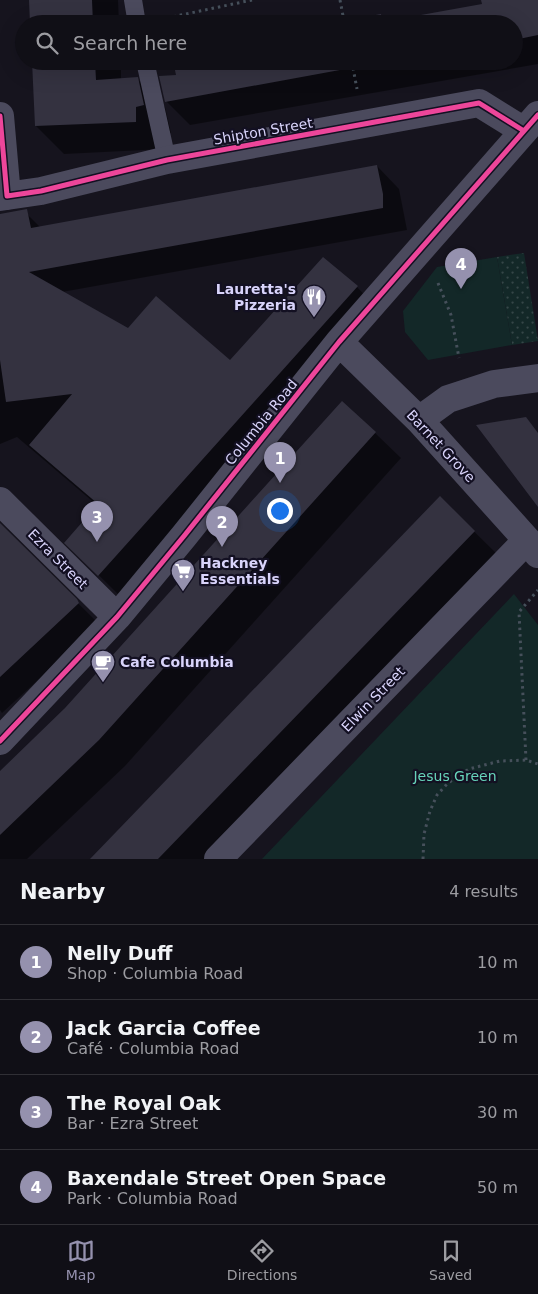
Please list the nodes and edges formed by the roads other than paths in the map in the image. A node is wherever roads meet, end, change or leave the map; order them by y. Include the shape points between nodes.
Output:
1 (133, 0) edge
2 (136, 15) edge
3 (147, 70) edge
4 (0, 116) edge
5 (531, 123) edge
6 (167, 160) junction
7 (4, 196) edge
8 (339, 342) junction
9 (538, 378) edge
10 (419, 420) junction
11 (0, 501) edge
12 (533, 547) edge
13 (117, 617) junction
14 (0, 741) edge
15 (218, 859) edge

1 - 2 lane
3 - 6 lane
4 - 7 street
5 - 6 street, Shipton Street via 479,103
5 - 8 street, Columbia Road
6 - 7 street, Shipton Street via 41,191
8 - 10 street, Barnet Grove
8 - 13 street, Columbia Road
9 - 10 street via 494,384 448,399
10 - 12 street, Barnet Grove
11 - 13 street, Ezra Street
12 - 15 street, Elwin Street
13 - 14 street, Columbia Road

